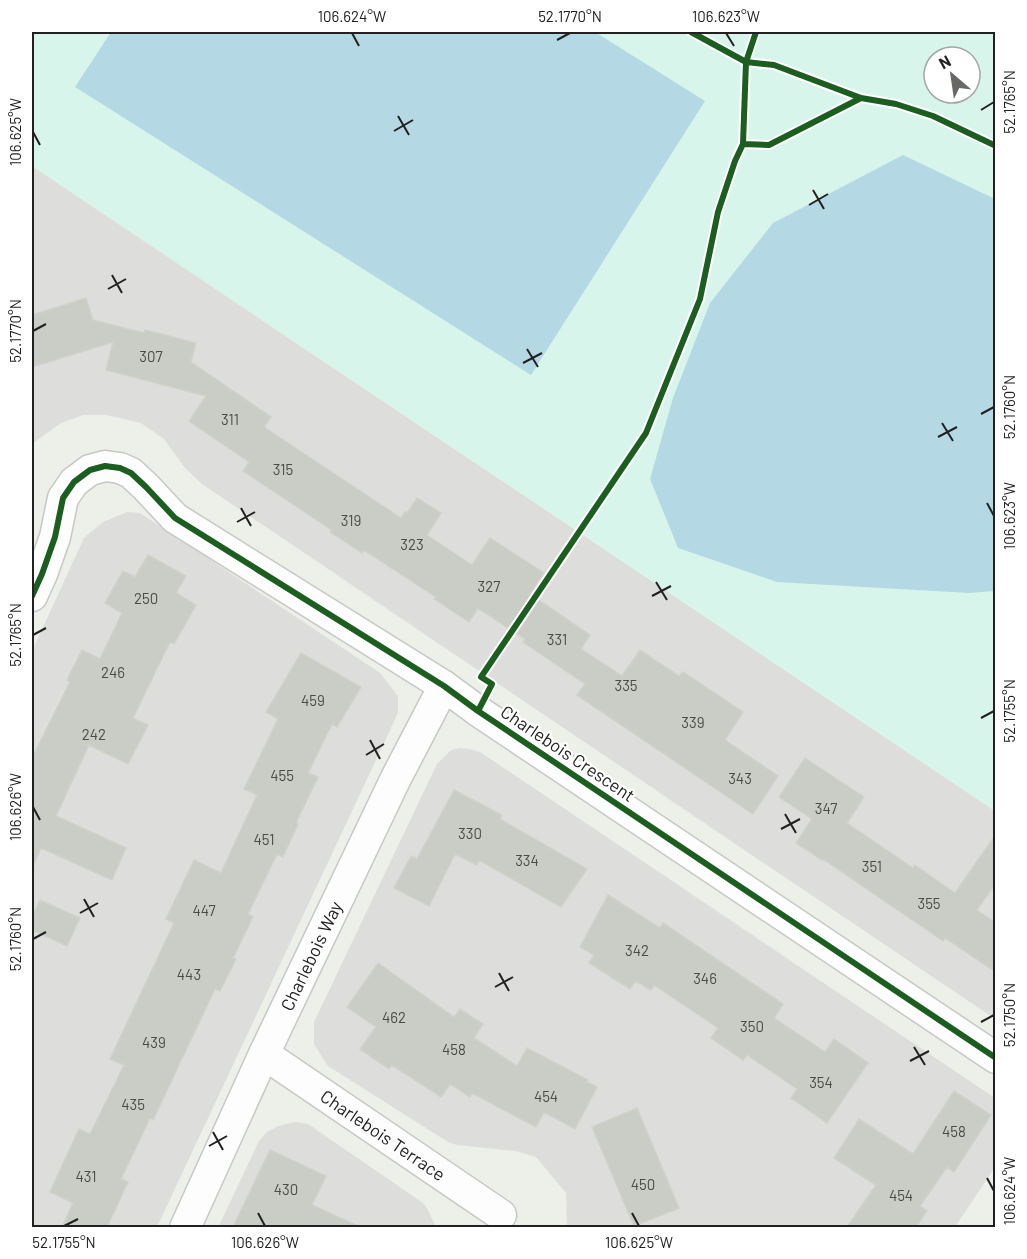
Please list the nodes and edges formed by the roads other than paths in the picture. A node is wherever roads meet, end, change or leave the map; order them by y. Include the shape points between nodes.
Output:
1 (32, 596) edge
2 (444, 686) junction
3 (264, 1054) junction
4 (996, 1058) edge
5 (501, 1215) dead end
6 (185, 1227) edge

1 - 2 street, Charlebois Crescent via 55,537 63,498 74,482 90,470 120,468 146,487 175,518
2 - 3 street, Charlebois Way
2 - 4 street, Charlebois Crescent
3 - 5 street, Charlebois Terrace
3 - 6 street, Charlebois Way

